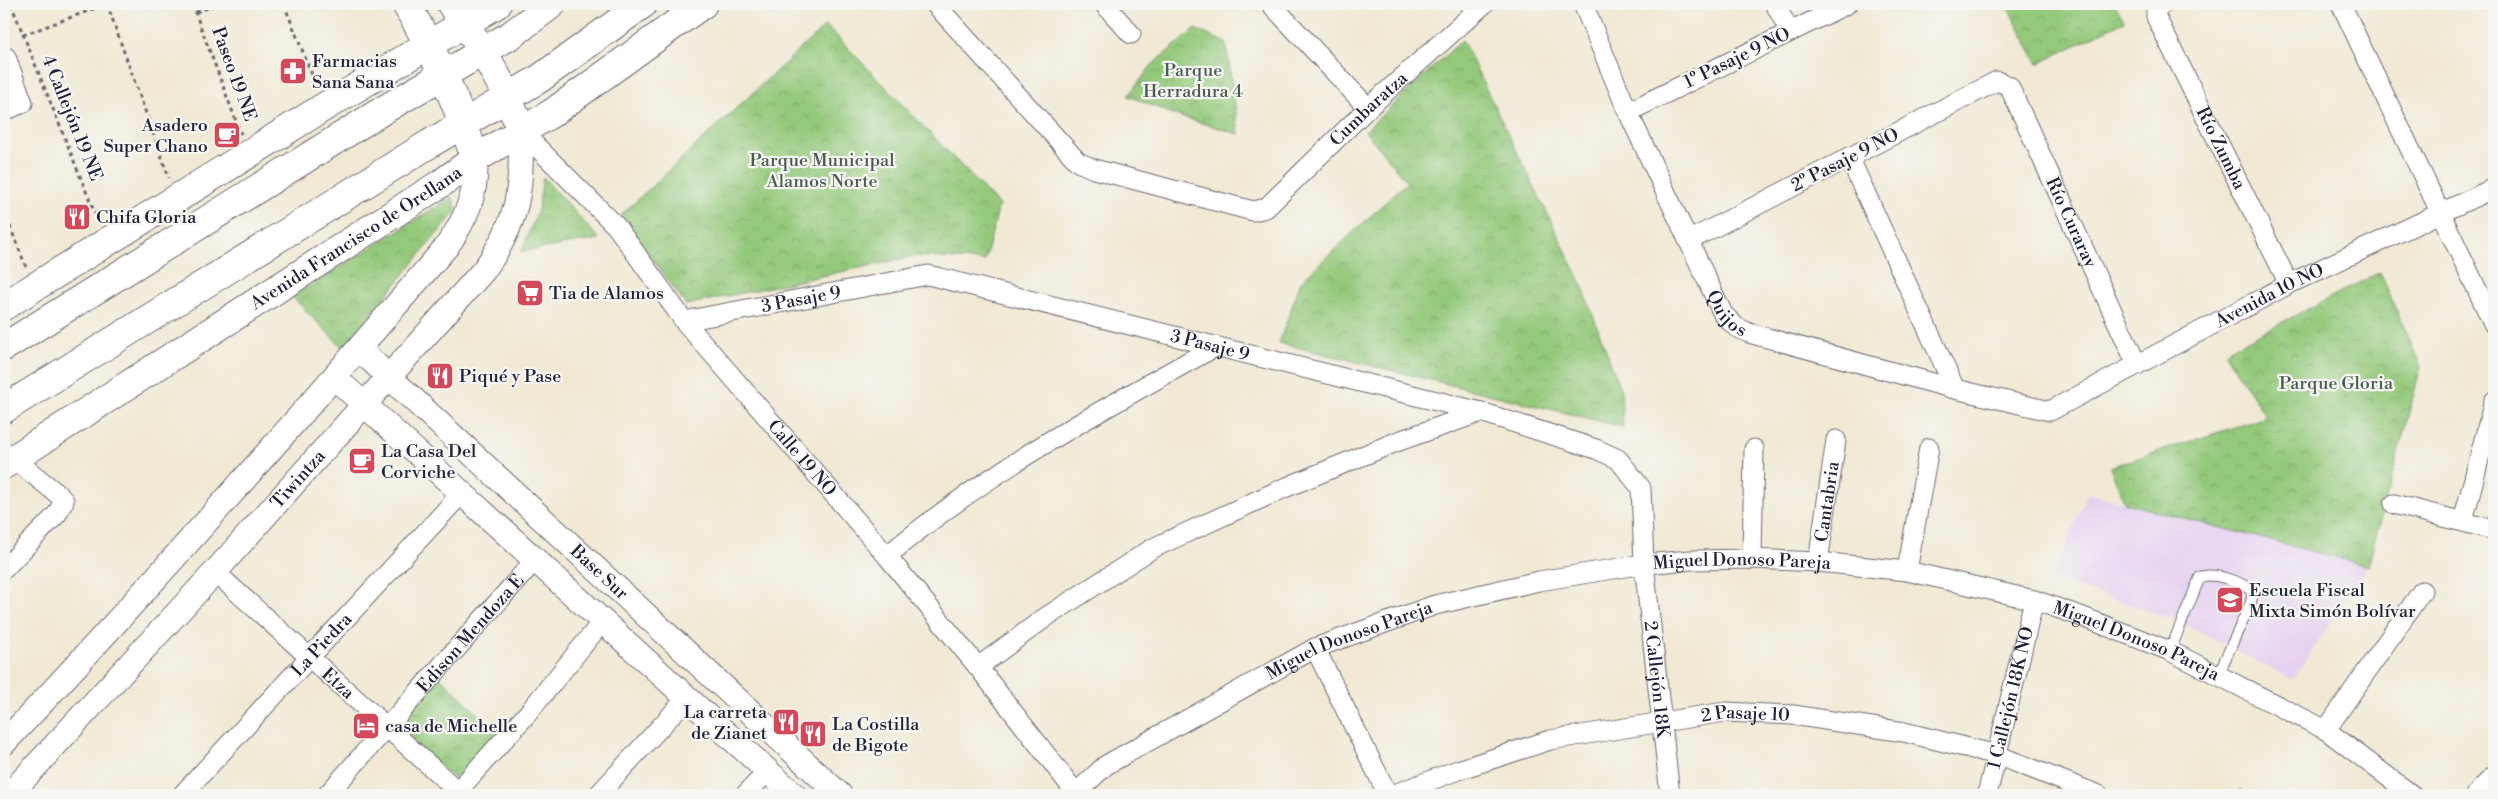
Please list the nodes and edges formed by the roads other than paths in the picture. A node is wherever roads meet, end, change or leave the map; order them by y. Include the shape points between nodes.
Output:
1 (406, 4) edge
2 (497, 4) edge
3 (552, 4) edge
4 (643, 4) edge
5 (703, 4) edge
6 (935, 4) edge
7 (1104, 4) edge
8 (1271, 4) edge
9 (1484, 4) edge
10 (1583, 4) edge
11 (1775, 4) edge
12 (1846, 4) edge
13 (2341, 4) edge
14 (2159, 8) edge
15 (458, 14) edge
16 (1790, 32) junction
17 (1131, 34) dead end
18 (430, 44) junction
19 (483, 51) junction
20 (4, 58) edge
21 (444, 74) junction
22 (2003, 82) joint
23 (509, 96) junction
24 (1368, 108) junction
25 (4, 111) edge
26 (1628, 112) junction
27 (464, 123) junction
28 (521, 131) junction
29 (1849, 157) junction
30 (475, 159) junction
31 (2494, 188) edge
32 (2440, 213) junction
33 (1688, 241) junction
34 (2289, 284) junction
35 (4, 306) edge
36 (684, 321) junction
37 (2494, 326) edge
38 (4, 347) edge
39 (1215, 348) junction
40 (359, 349) junction
41 (2137, 365) junction
42 (334, 377) junction
43 (388, 379) junction
44 (1955, 389) junction
45 (2494, 401) edge
46 (364, 404) junction
47 (4, 409) edge
48 (2050, 411) joint
49 (1481, 412) junction
50 (1836, 440) dead end
51 (1929, 448) dead end
52 (1754, 449) dead end
53 (8, 462) edge
54 (462, 494) junction
55 (2394, 504) dead end
56 (2463, 521) junction
57 (2494, 530) edge
58 (887, 556) junction
59 (1752, 559) junction
60 (535, 560) junction
61 (1818, 562) junction
62 (1644, 564) junction
63 (4, 569) edge
64 (1907, 571) junction
65 (215, 572) junction
66 (2422, 591) dead end
67 (2034, 600) junction
68 (602, 622) junction
69 (1315, 648) junction
70 (2170, 651) junction
71 (309, 657) junction
72 (978, 667) junction
73 (2218, 676) junction
74 (688, 698) junction
75 (1663, 722) junction
76 (388, 729) junction
77 (2326, 730) junction
78 (4, 743) edge
79 (1997, 756) junction
80 (768, 771) junction
81 (2494, 779) edge
82 (458, 794) edge
83 (1075, 794) edge
84 (9, 795) edge
85 (182, 795) edge
86 (327, 795) edge
87 (598, 795) edge
88 (746, 795) edge
89 (794, 795) edge
90 (840, 795) edge
91 (1388, 795) edge
92 (1392, 795) edge
93 (1670, 795) edge
94 (1987, 795) edge
95 (2099, 795) edge
96 (2412, 795) edge
97 (2479, 795) edge

1 - 18 main road
2 - 15 main road
3 - 19 main road via 511,35
4 - 23 main road via 539,79
5 - 28 main road, Avenida Francisco de Orellana via 560,107
6 - 24 street, Cumbaratza via 1078,162 1253,211 1266,208
7 - 17 street
8 - 24 street
9 - 24 street, Cumbaratza
10 - 26 street, Quijos
11 - 16 street
12 - 16 street, 1º Pasaje 9 NO
13 - 32 street
14 - 34 street, Río Zumba
15 - 18 main road
15 - 19 main road
16 - 26 street, 1º Pasaje 9 NO
18 - 21 main road
18 - 35 main road
19 - 21 main road
19 - 23 main road
20 - 25 street via 23,104
21 - 27 main road
21 - 38 main road
22 - 29 street, 2º Pasaje 9 NO via 1997,81
22 - 41 street, Río Curaray via 2009,86
23 - 27 main road
23 - 28 main road
26 - 33 street, Quijos
27 - 30 main road
27 - 47 main road
28 - 30 main road, Avenida Francisco de Orellana
28 - 36 street, Calle 19 NO via 616,226
28 - 43 street, Tiwintza via 520,192 498,250
29 - 33 street, 2º Pasaje 9 NO
29 - 44 street
30 - 40 street via 473,196 458,229
30 - 53 main road, Avenida Francisco de Orellana
31 - 32 street, Avenida 10 NO
32 - 34 street, Avenida 10 NO
32 - 37 street
33 - 44 street, Quijos via 1723,314 1736,327
34 - 41 street, Avenida 10 NO
36 - 39 street, 3 Pasaje 9 via 928,275
36 - 58 street, Calle 19 NO
39 - 49 street, 3 Pasaje 9
39 - 58 street via 1067,430 967,493
40 - 42 street
40 - 43 street, Base Sur
41 - 48 street, Avenida 10 NO
42 - 46 street, Base Sur
42 - 78 street
43 - 46 street, Tiwintza
43 - 90 street, Base Sur
44 - 48 street, Quijos
45 - 56 street
46 - 54 street, Base Sur
46 - 65 street, Tiwintza
49 - 62 street, 3 Pasaje 9 via 1618,459 1641,488
49 - 72 street via 1396,442 1282,489 1152,548 1046,616
50 - 61 street, Cantabria
51 - 64 street
52 - 59 street
53 - 63 street via 64,501 58,514
54 - 60 street, Base Sur
54 - 71 street, La Piedra
55 - 56 street
56 - 57 street
58 - 72 street, Calle 19 NO
59 - 61 street, Miguel Donoso Pareja
59 - 62 street, Miguel Donoso Pareja
60 - 68 street, Base Sur
60 - 76 street, Edison Mendoza E
61 - 64 street, Miguel Donoso Pareja
62 - 69 street, Miguel Donoso Pareja via 1539,581 1435,606
62 - 75 street, 2 Callejón 18K
64 - 67 street, Miguel Donoso Pareja
65 - 71 street, Etza
65 - 84 street, Tiwintza
66 - 77 street
67 - 70 street, Miguel Donoso Pareja
67 - 79 street, 1 Callejón 18K NO
68 - 74 street, Base Sur
68 - 82 street
69 - 83 street, Miguel Donoso Pareja via 1106,765
69 - 91 street
70 - 73 street, Miguel Donoso Pareja
70 - 73 lane via 2200,577 2206,574 2216,576 2249,588 2254,592 2251,602
71 - 76 street, Etza
71 - 85 street, La Piedra
72 - 83 street, Calle 19 NO
73 - 77 street, Miguel Donoso Pareja
74 - 80 street, Base Sur
74 - 87 street
75 - 79 street, 2 Pasaje 10 via 1726,712 1793,715 1904,732
75 - 92 street, 2 Pasaje 10 via 1550,740
75 - 93 street, 2 Callejón 18K
76 - 82 street, Etza
76 - 86 street, Edison Mendoza E
77 - 96 street, Miguel Donoso Pareja
79 - 94 street, 1 Callejón 18K NO
79 - 95 street, 2 Pasaje 10
80 - 88 street
80 - 89 street, Base Sur
81 - 97 street

